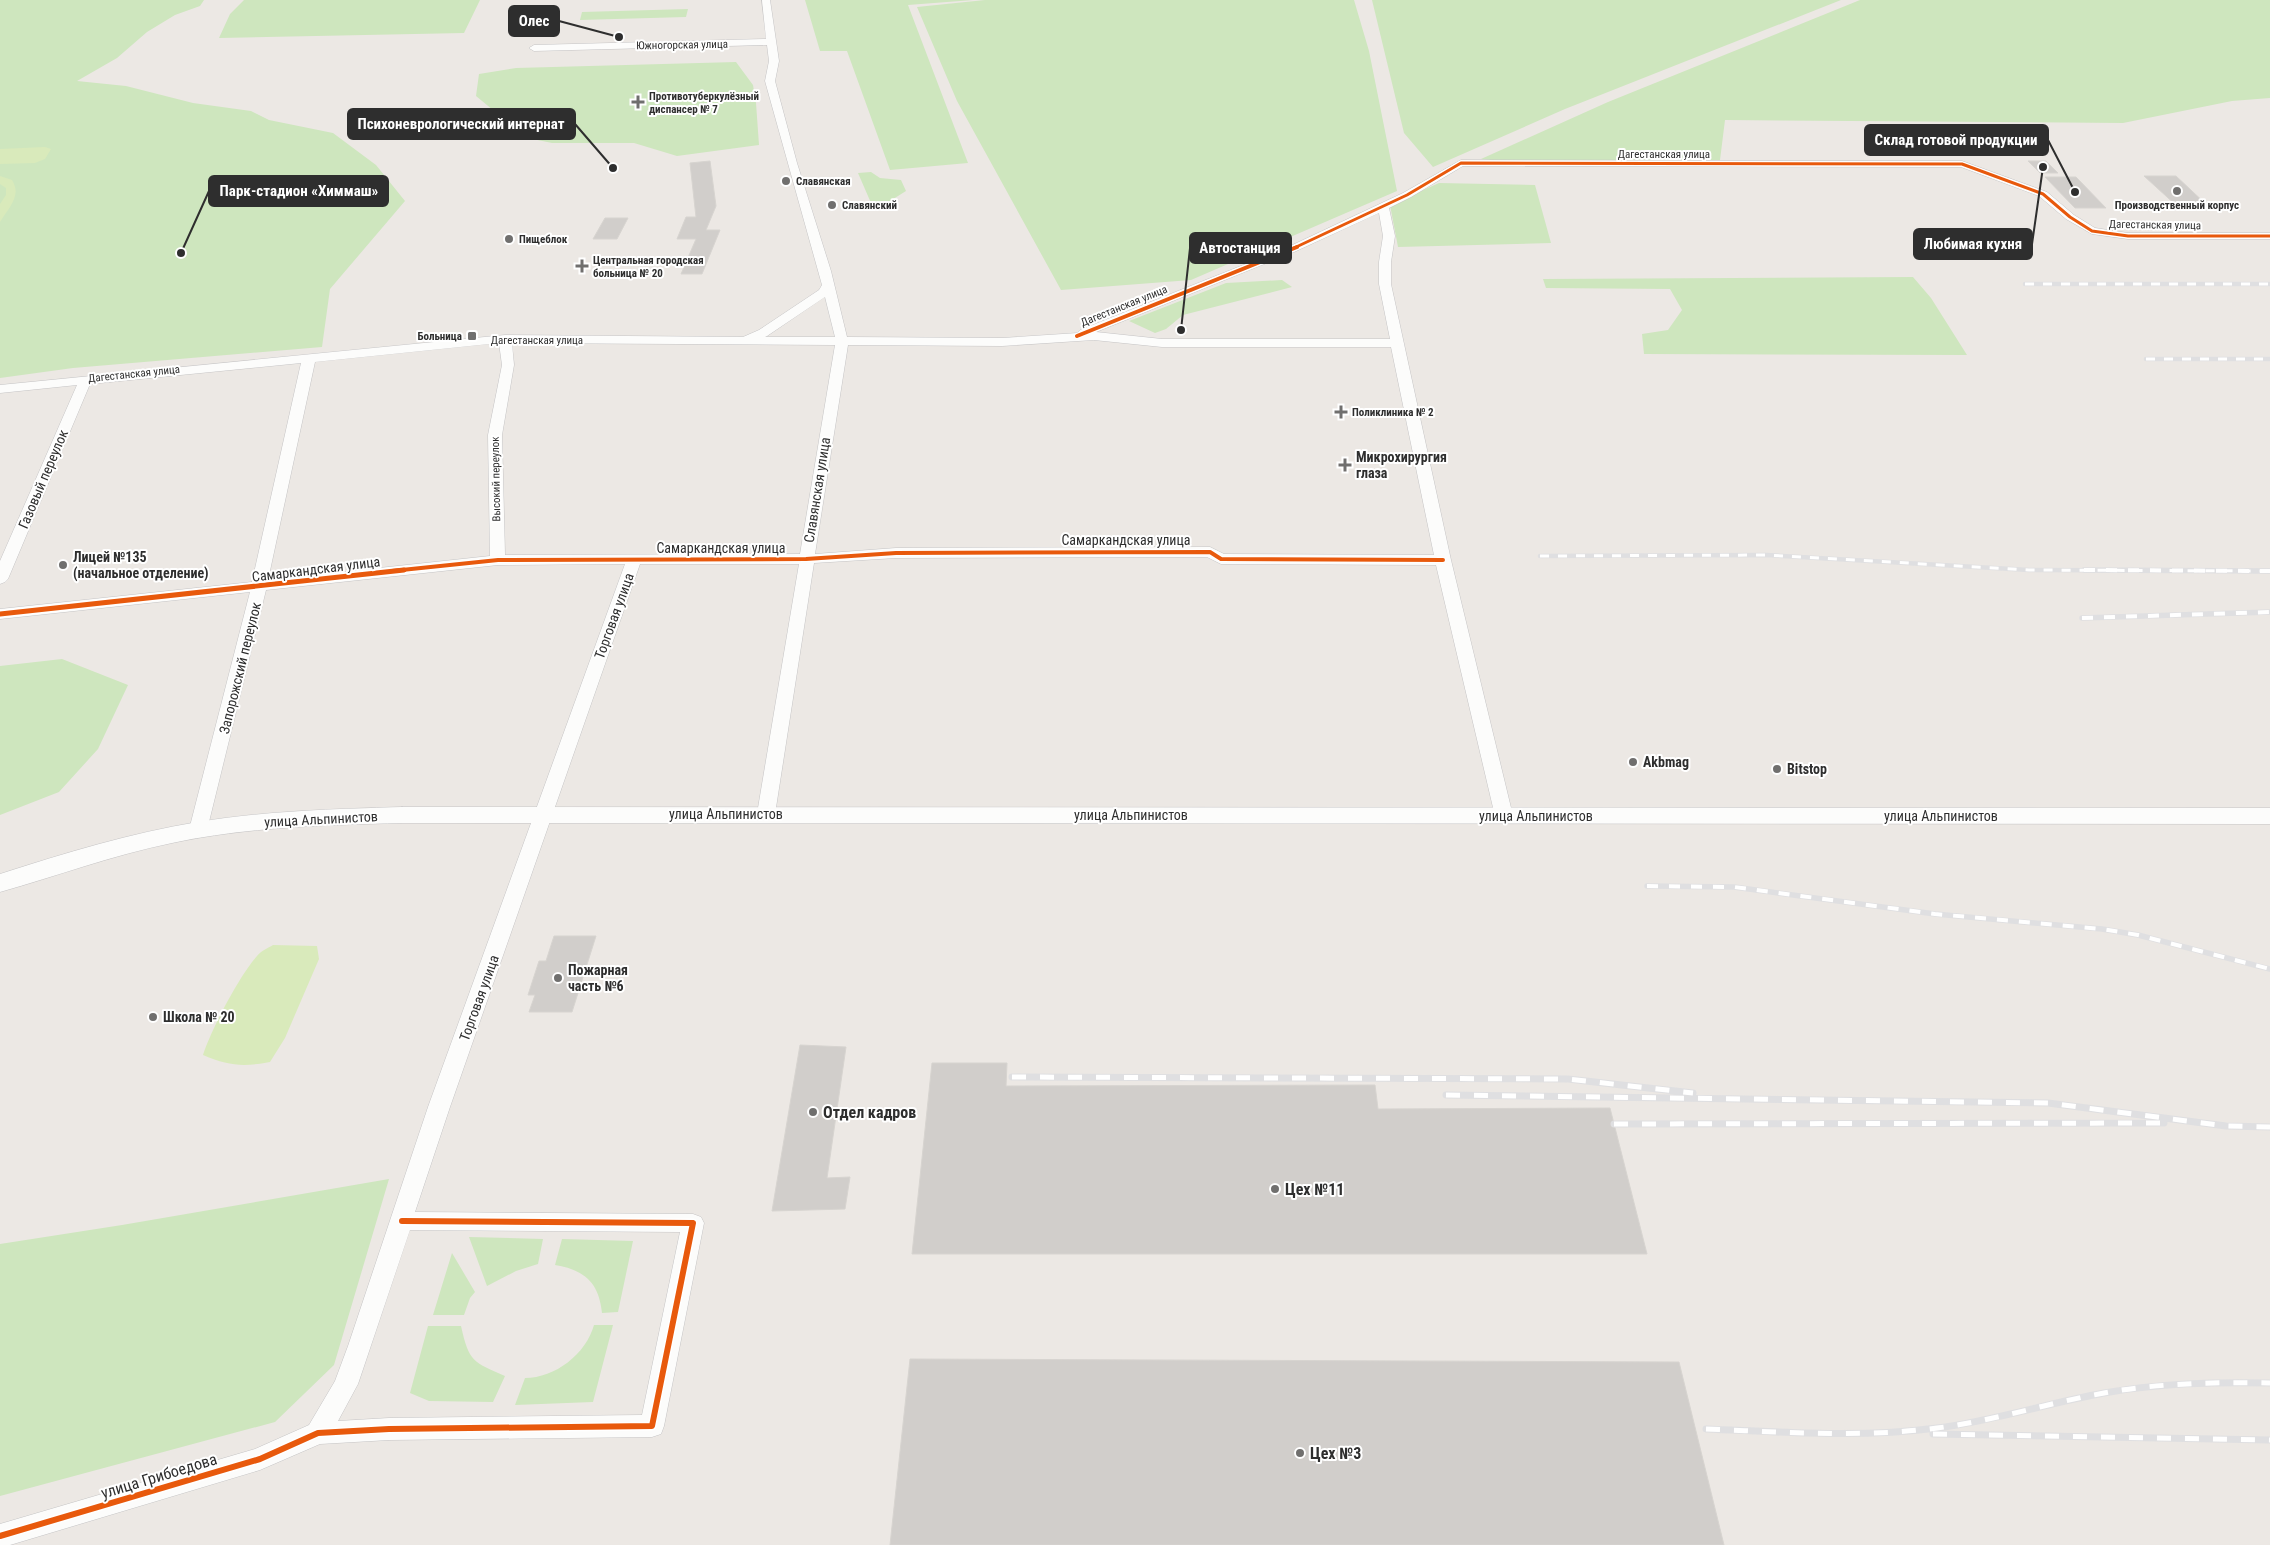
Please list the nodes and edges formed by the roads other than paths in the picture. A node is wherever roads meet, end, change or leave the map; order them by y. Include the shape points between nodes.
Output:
1 (766, 0) edge
2 (771, 42) junction
3 (534, 48) dead end
4 (1383, 206) junction
5 (2270, 236) edge
6 (828, 286) junction
7 (1076, 336) junction
8 (505, 339) junction
9 (742, 342) junction
10 (842, 342) junction
11 (1397, 343) junction
12 (309, 358) junction
13 (86, 379) junction
14 (0, 388) edge
15 (806, 559) junction
16 (498, 560) junction
17 (634, 560) junction
18 (1444, 560) junction
19 (0, 578) edge
20 (259, 587) junction
21 (0, 614) edge
22 (545, 814) junction
23 (766, 814) junction
24 (1504, 816) junction
25 (2270, 816) edge
26 (198, 830) junction
27 (0, 883) edge
28 (402, 1221) junction
29 (318, 1434) junction
30 (1, 1536) edge

1 - 2 street, Славянская улица
2 - 3 street, Южногорская улица
2 - 6 street, Славянская улица via 774,60 770,81
4 - 5 street, Дагестанская улица via 1461,163 1962,164 2043,194 2092,231 2128,236
4 - 7 street, Дагестанская улица via 1290,250
4 - 11 street via 1389,236 1386,284
6 - 9 street via 823,293 763,333
6 - 10 street, Славянская улица
7 - 10 street, Дагестанская улица via 1024,341
7 - 11 street, Дагестанская улица via 1170,343
8 - 9 street, Дагестанская улица
8 - 12 street, Дагестанская улица
8 - 16 street, Высокий переулок via 508,365 495,435
9 - 10 street, Дагестанская улица
10 - 15 street, Славянская улица
11 - 18 street
12 - 13 street, Дагестанская улица
12 - 20 street, Запорожский переулок
13 - 14 street, Дагестанская улица
13 - 19 street, Газовый переулок
15 - 17 street, Самаркандская улица
15 - 18 street, Самаркандская улица via 896,553 1154,551 1210,552 1221,559
15 - 23 street, Славянская улица
16 - 17 street, Самаркандская улица
16 - 20 street, Самаркандская улица
17 - 22 street, Торговая улица
18 - 24 street
20 - 21 street, Самаркандская улица
20 - 26 street, Запорожский переулок
22 - 23 main road, улица Альпинистов
22 - 26 main road, улица Альпинистов via 295,818
22 - 28 street, Торговая улица via 439,1107
23 - 24 main road, улица Альпинистов
24 - 25 main road, улица Альпинистов
26 - 27 main road, улица Альпинистов via 127,845
28 - 29 street, Торговая улица via 346,1384
28 - 29 street, улица Грибоедова via 693,1223 652,1426 389,1429
29 - 30 street, улица Грибоедова via 260,1459

